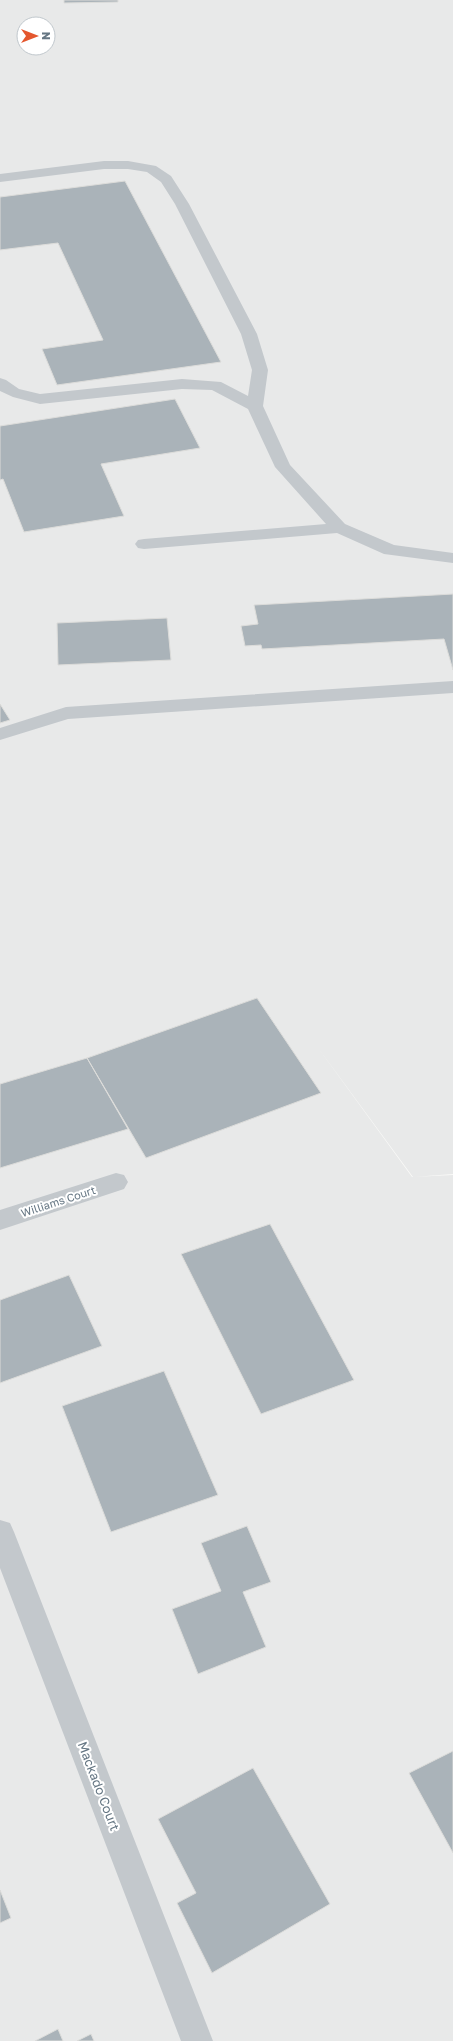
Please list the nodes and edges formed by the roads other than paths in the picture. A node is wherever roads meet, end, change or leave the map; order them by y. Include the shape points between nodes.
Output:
1 (0, 178) edge
2 (0, 383) edge
3 (255, 406) junction
4 (339, 528) junction
5 (144, 544) dead end
6 (453, 558) edge
7 (453, 687) edge
8 (0, 734) edge
9 (116, 1182) dead end
10 (0, 1220) edge
11 (0, 1532) edge
12 (198, 2041) edge

1 - 3 street via 104,165 128,165 151,169 166,179 182,204 249,334 260,370
2 - 3 street via 20,395 40,399 182,384 215,385
3 - 4 street via 283,467
4 - 5 street
4 - 6 street via 390,550
7 - 8 street via 66,713
9 - 10 street, Williams Court
11 - 12 street, Mackado Court

